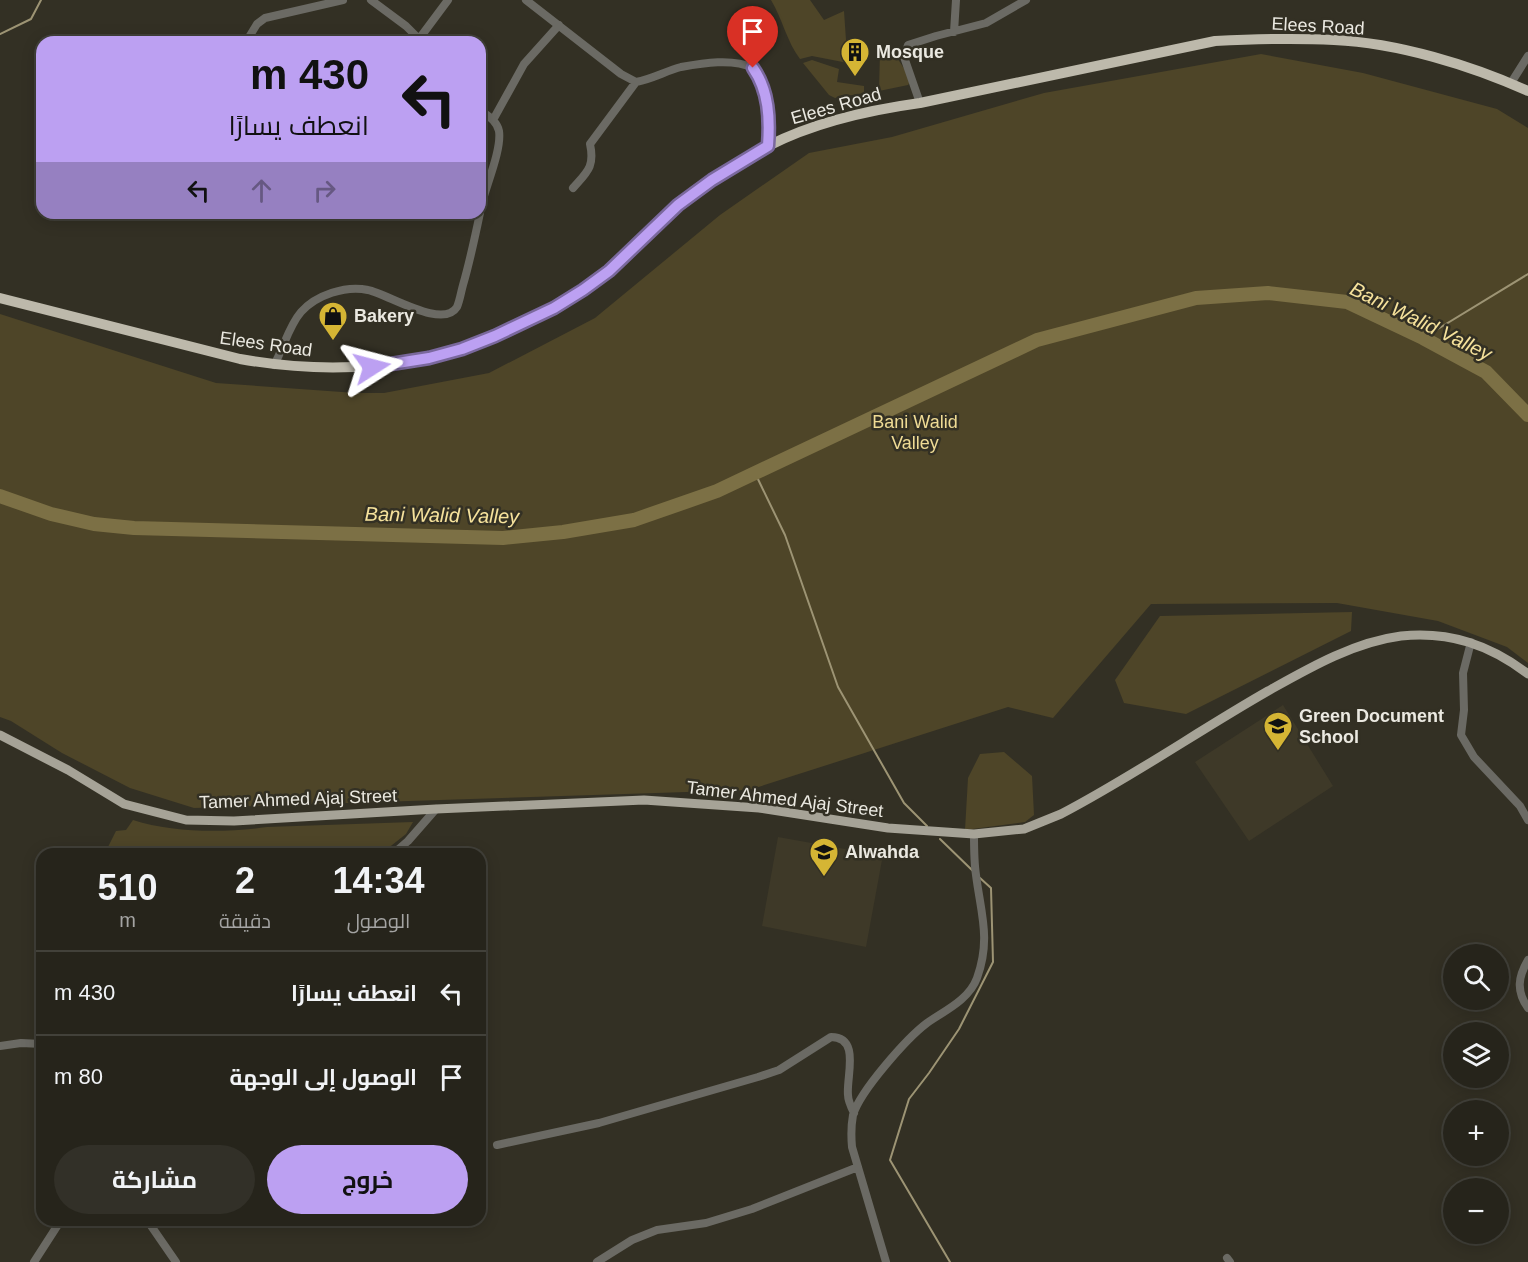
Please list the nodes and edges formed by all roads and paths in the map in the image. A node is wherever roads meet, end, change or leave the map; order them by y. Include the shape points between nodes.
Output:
1 (342, 0) edge
2 (371, 0) edge
3 (448, 0) edge
4 (526, 0) edge
5 (956, 0) edge
6 (1026, 0) edge
7 (559, 25) junction
8 (954, 32) junction
9 (250, 36) edge
10 (416, 36) edge
11 (424, 36) edge
12 (1528, 56) edge
13 (636, 82) junction
14 (1511, 84) junction
15 (1528, 91) edge
16 (920, 103) junction
17 (486, 115) edge
18 (493, 120) junction
19 (768, 146) junction
20 (573, 188) dead end
21 (486, 190) edge
22 (479, 219) edge
23 (0, 298) edge
24 (274, 365) junction
25 (1471, 642) junction
26 (1528, 674) edge
27 (0, 735) edge
28 (436, 809) junction
29 (1528, 820) edge
30 (974, 834) junction
31 (400, 848) edge
32 (1528, 960) edge
33 (1528, 1008) edge
34 (36, 1045) edge
35 (0, 1046) edge
36 (854, 1113) junction
37 (497, 1145) dead end
38 (858, 1167) junction
39 (57, 1226) edge
40 (151, 1226) edge
41 (34, 1262) edge
42 (176, 1262) edge
43 (597, 1262) edge
44 (886, 1262) edge

1 - 9 street via 265,18
2 - 10 street
3 - 11 street
4 - 7 street
5 - 8 street
6 - 8 street via 986,23
7 - 13 street
7 - 18 street via 524,64
8 - 16 street via 912,42 906,49 904,57
12 - 14 street
13 - 19 street via 680,67 729,62 748,66 757,73 770,117
13 - 20 street via 590,144 590,168
14 - 15 highway, Elees Road
14 - 16 highway, Elees Road via 1440,59 1370,44 1335,40 1215,40
16 - 19 highway, Elees Road via 843,118
17 - 18 street
18 - 21 street via 499,130 498,147
19 - 24 highway, Elees Road via 678,205 635,248 583,290 495,336 429,358 372,367
22 - 24 street via 470,261 452,312 438,316 369,290 352,288 336,292 310,303 302,311
23 - 24 highway, Elees Road via 202,351
25 - 26 main road, Tamer Ahmed Ajaj Street via 1508,659
25 - 29 street via 1463,673 1461,735 1474,757 1520,806
25 - 30 main road, Tamer Ahmed Ajaj Street via 1441,636 1401,636 1335,656 1256,698 1061,814 1024,829
27 - 28 main road, Tamer Ahmed Ajaj Street via 124,804 186,820 234,821
28 - 30 main road, Tamer Ahmed Ajaj Street via 644,800 759,808 888,828
28 - 31 street
30 - 36 street via 975,873 985,930 976,981 962,999 915,1034 868,1088
32 - 33 street via 1519,981
34 - 35 street via 21,1042
36 - 37 street via 848,1095 849,1052 843,1040 831,1037 779,1070 758,1077 599,1123
36 - 38 street via 852,1147
38 - 43 street via 752,1209 706,1223 657,1230
38 - 44 street
39 - 41 street
40 - 42 street

